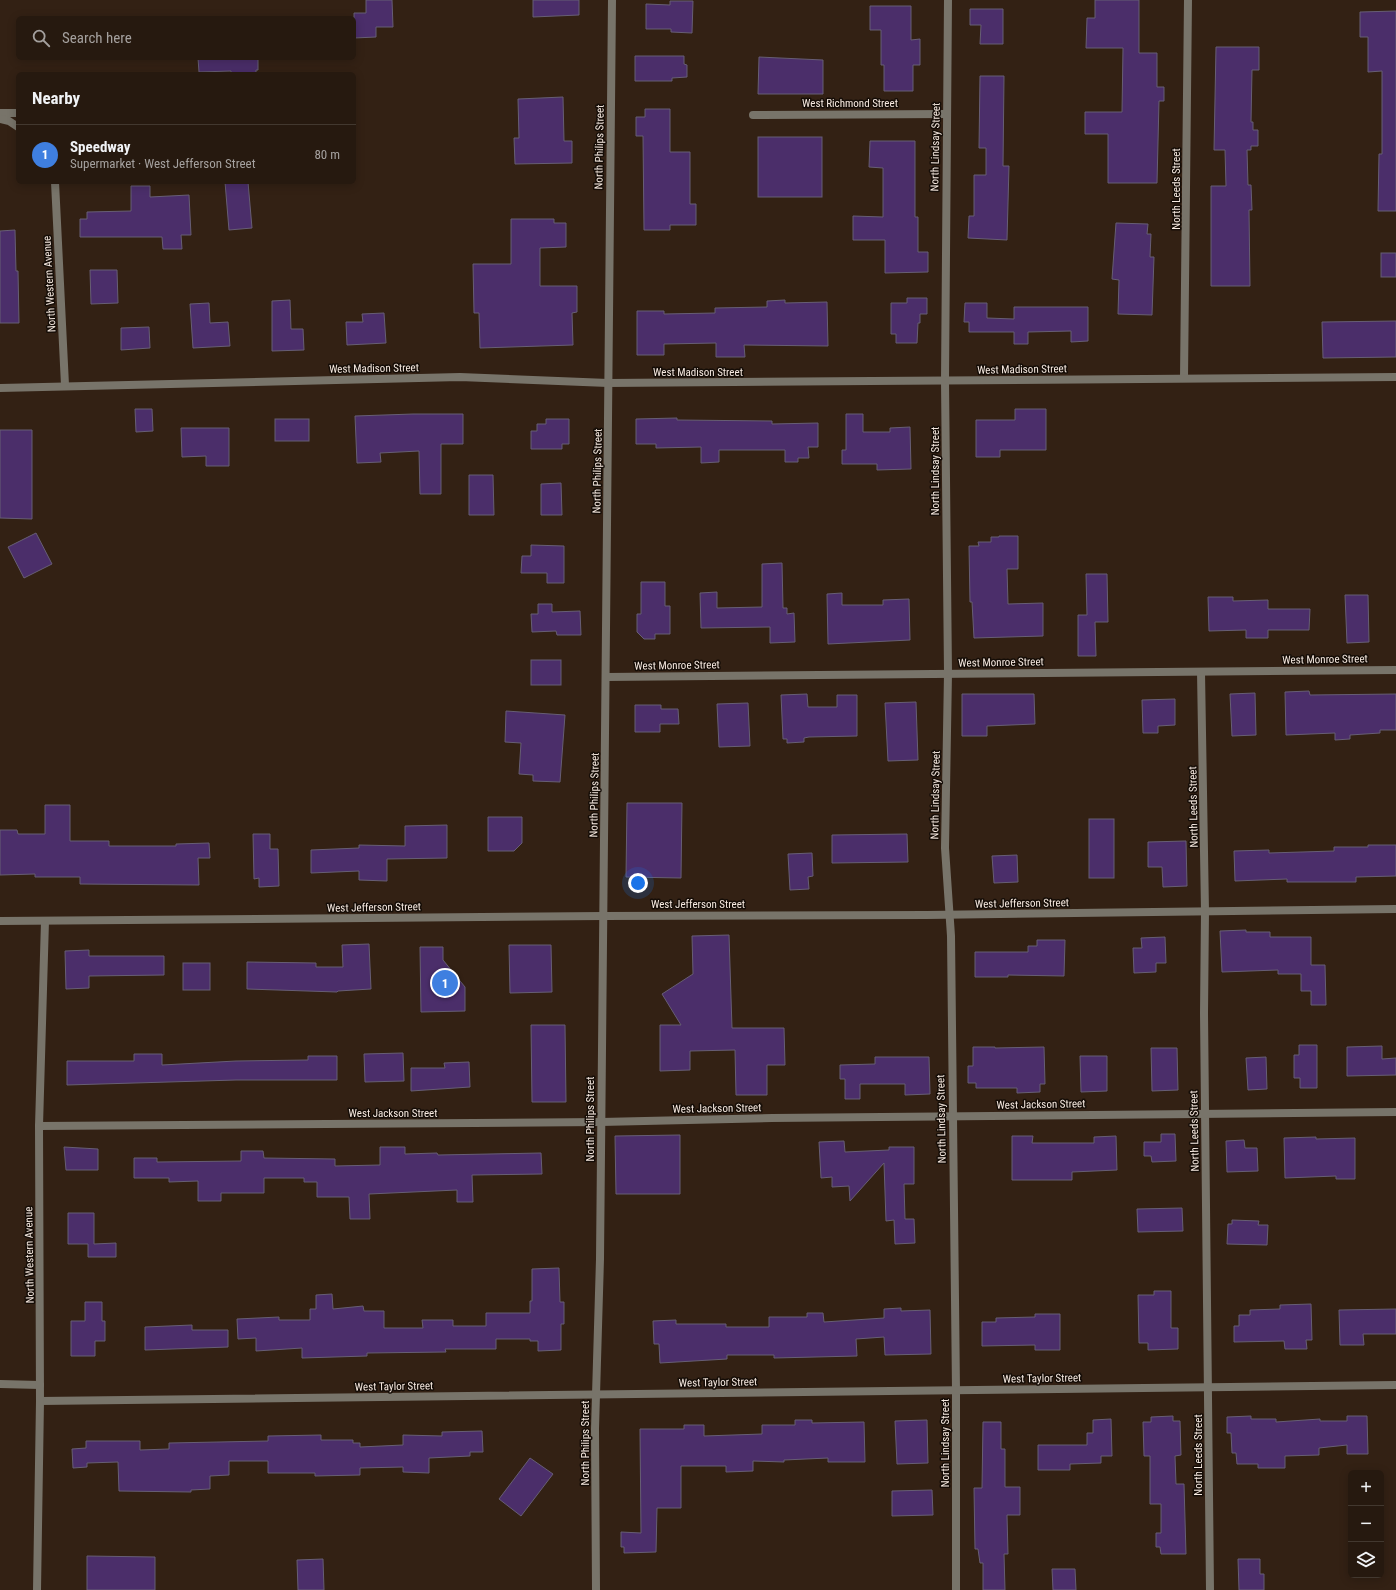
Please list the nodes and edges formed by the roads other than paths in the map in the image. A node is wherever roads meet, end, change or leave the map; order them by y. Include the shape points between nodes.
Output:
1 (612, 0) edge
2 (948, 0) edge
3 (1188, 0) edge
4 (16, 113) edge
5 (0, 114) edge
6 (947, 114) junction
7 (754, 115) dead end
8 (0, 119) edge
9 (16, 125) edge
10 (55, 184) edge
11 (1396, 376) edge
12 (1184, 378) junction
13 (945, 381) junction
14 (608, 383) junction
15 (65, 385) junction
16 (0, 388) edge
17 (1396, 670) edge
18 (1201, 672) junction
19 (948, 673) junction
20 (606, 677) junction
21 (1396, 909) edge
22 (1205, 911) junction
23 (949, 915) junction
24 (603, 916) junction
25 (0, 921) edge
26 (45, 921) junction
27 (1396, 1112) edge
28 (1205, 1115) junction
29 (952, 1116) junction
30 (601, 1122) junction
31 (39, 1126) junction
32 (0, 1384) edge
33 (40, 1385) junction
34 (1396, 1385) edge
35 (1208, 1387) junction
36 (956, 1390) junction
37 (596, 1395) junction
38 (40, 1401) junction
39 (37, 1590) edge
40 (596, 1590) edge
41 (956, 1590) edge
42 (1210, 1590) edge

1 - 14 street, North Philips Street
2 - 6 street, North Lindsay Street
3 - 12 street, North Leeds Street
4 - 5 street
6 - 7 street, West Richmond Street
6 - 13 street, North Lindsay Street
8 - 9 street
10 - 15 street, North Western Avenue
11 - 12 street, West Madison Street
12 - 13 street, West Madison Street
13 - 14 street, West Madison Street
13 - 19 street, North Lindsay Street
14 - 15 street, West Madison Street via 460,377
14 - 20 street, North Philips Street
15 - 16 street, West Madison Street
17 - 18 street, West Monroe Street
18 - 19 street, West Monroe Street
18 - 22 street, North Leeds Street
19 - 20 street, West Monroe Street
19 - 23 street, North Lindsay Street via 945,848
20 - 24 street, North Philips Street
21 - 22 street, West Jefferson Street
22 - 23 street, West Jefferson Street
22 - 28 street, North Leeds Street
23 - 24 street, West Jefferson Street
23 - 29 street, North Lindsay Street
24 - 26 street, West Jefferson Street
24 - 30 street, North Philips Street
25 - 26 street, West Jefferson Street
26 - 31 street, North Western Avenue
27 - 28 street, West Jackson Street
28 - 29 street, West Jackson Street
28 - 35 street, North Leeds Street
29 - 30 street, West Jackson Street
29 - 36 street, North Lindsay Street
30 - 31 street, West Jackson Street
30 - 37 street, North Philips Street
31 - 33 street, North Western Avenue
32 - 33 street
33 - 38 street, North Western Avenue
34 - 35 street, West Taylor Street
35 - 36 street, West Taylor Street
35 - 42 street, North Leeds Street
36 - 37 street, West Taylor Street
36 - 41 street, North Lindsay Street
37 - 38 street, West Taylor Street
37 - 40 street, North Philips Street
38 - 39 street, North Western Avenue

